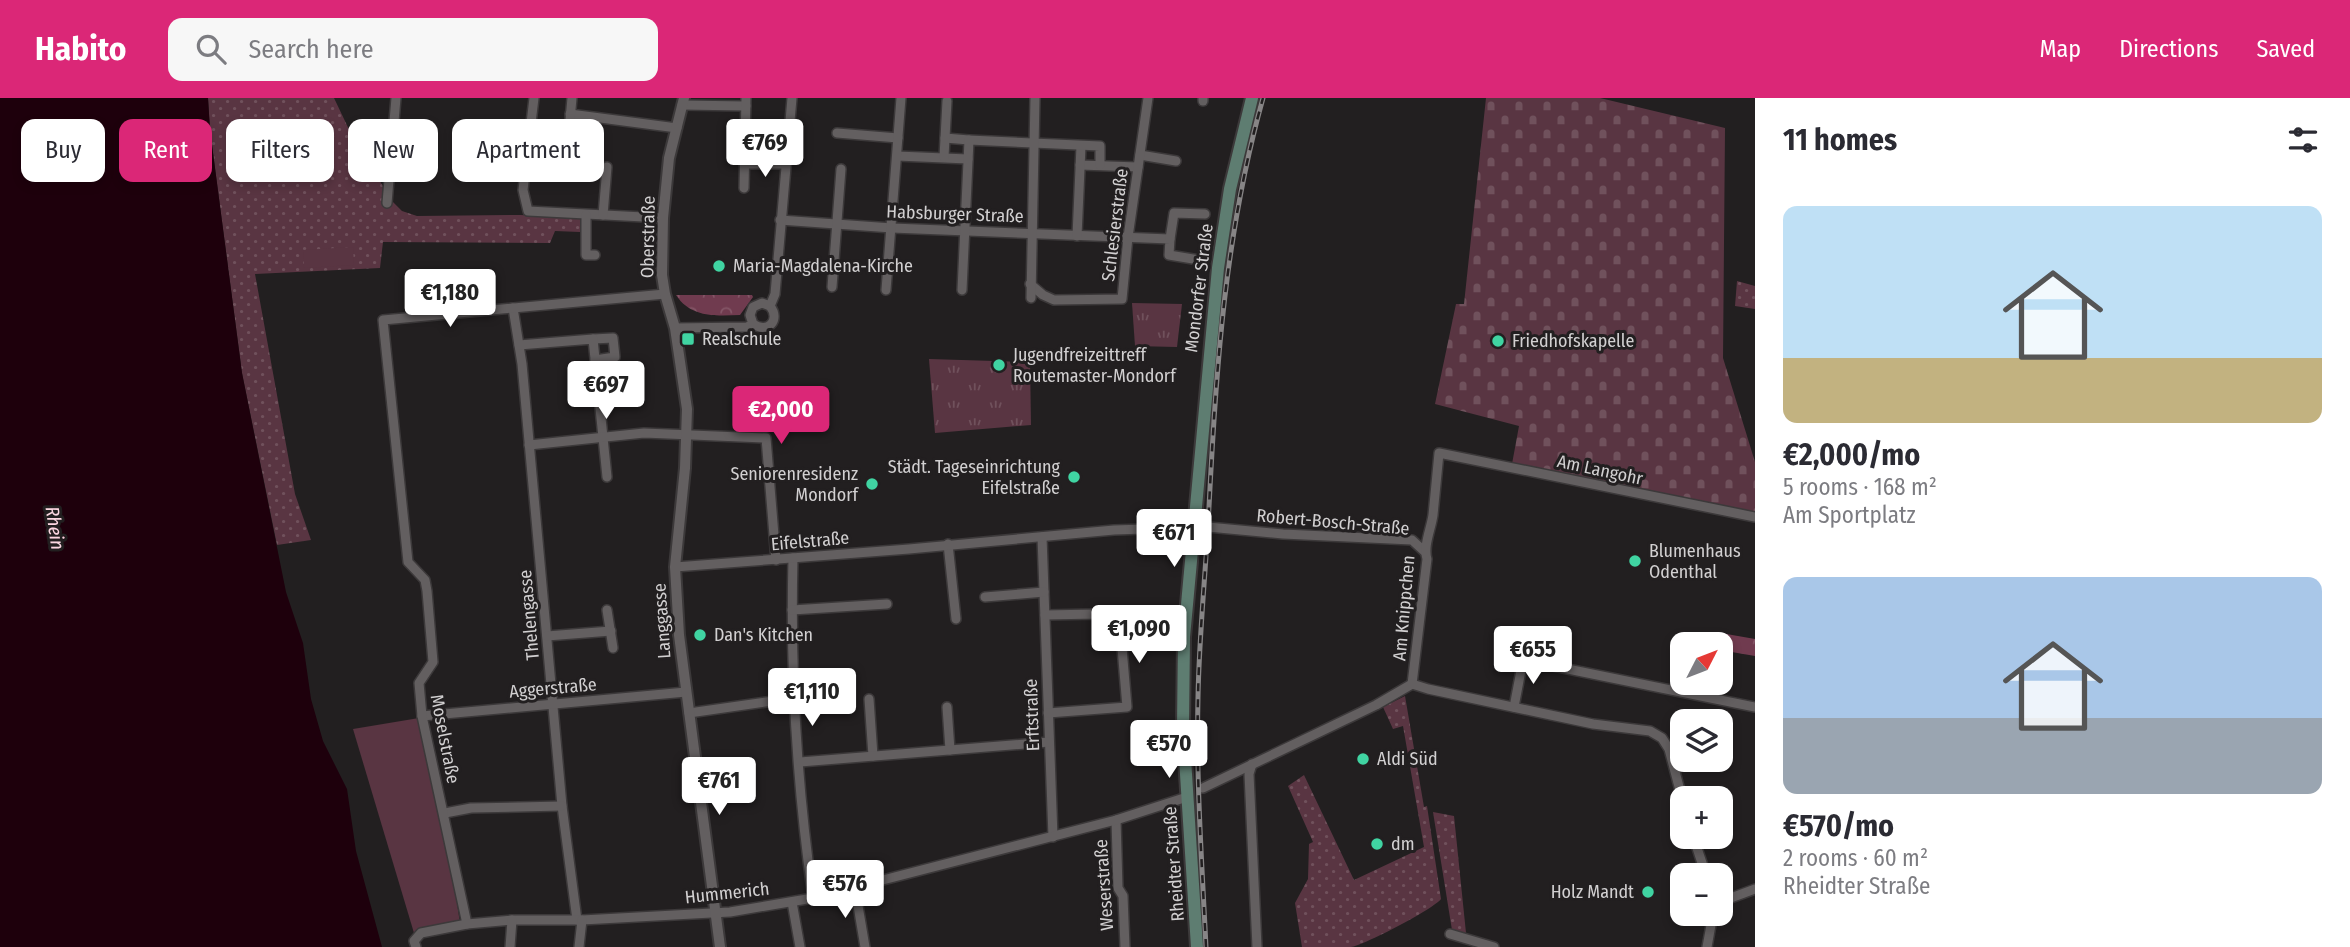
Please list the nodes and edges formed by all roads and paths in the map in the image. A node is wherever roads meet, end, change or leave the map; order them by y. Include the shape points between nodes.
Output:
1 (396, 98) edge
2 (534, 98) edge
3 (572, 98) edge
4 (792, 98) edge
5 (901, 98) edge
6 (1035, 98) edge
7 (1148, 98) edge
8 (1252, 98) edge
9 (947, 101) dead end
10 (683, 102) edge
11 (746, 102) edge
12 (570, 114) junction
13 (570, 119) edge
14 (677, 128) junction
15 (838, 133) dead end
16 (898, 138) junction
17 (945, 138) junction
18 (969, 140) junction
19 (1035, 143) junction
20 (1081, 146) junction
21 (1140, 155) junction
22 (897, 156) junction
23 (944, 157) junction
24 (968, 159) junction
25 (1176, 161) dead end
26 (744, 164) junction
27 (785, 164) junction
28 (1080, 164) junction
29 (1100, 165) junction
30 (607, 167) dead end
31 (1138, 167) junction
32 (841, 169) dead end
33 (744, 188) dead end
34 (387, 203) dead end
35 (1205, 214) dead end
36 (586, 215) junction
37 (604, 215) junction
38 (663, 218) junction
39 (780, 220) junction
40 (837, 225) junction
41 (892, 228) junction
42 (964, 232) junction
43 (1032, 232) junction
44 (1077, 236) junction
45 (1128, 237) junction
46 (1170, 239) junction
47 (595, 255) dead end
48 (1199, 260) dead end
49 (1030, 284) junction
50 (832, 287) dead end
51 (886, 290) dead end
52 (962, 290) dead end
53 (665, 294) junction
54 (1031, 298) dead end
55 (771, 306) junction
56 (513, 308) junction
57 (753, 324) junction
58 (675, 328) junction
59 (593, 340) junction
60 (519, 345) junction
61 (595, 360) junction
62 (603, 436) junction
63 (685, 436) junction
64 (529, 445) junction
65 (1439, 453) joint
66 (607, 477) dead end
67 (1755, 517) edge
68 (1195, 527) junction
69 (1042, 537) junction
70 (948, 544) junction
71 (1424, 551) junction
72 (793, 558) junction
73 (776, 560) junction
74 (675, 567) junction
75 (1044, 592) junction
76 (985, 597) dead end
77 (887, 604) dead end
78 (607, 610) dead end
79 (792, 610) junction
80 (1045, 615) junction
81 (956, 619) dead end
82 (611, 631) junction
83 (547, 636) junction
84 (612, 648) dead end
85 (1412, 684) junction
86 (686, 692) junction
87 (794, 698) junction
88 (869, 699) dead end
89 (552, 703) junction
90 (947, 707) dead end
91 (1514, 707) junction
92 (1755, 707) edge
93 (689, 713) junction
94 (1048, 713) junction
95 (422, 716) junction
96 (1049, 742) junction
97 (950, 750) junction
98 (873, 756) junction
99 (800, 762) junction
100 (1252, 764) junction
101 (1679, 786) edge
102 (1203, 788) dead end
103 (1187, 797) junction
104 (562, 806) junction
105 (445, 813) junction
106 (1116, 820) junction
107 (1053, 836) junction
108 (855, 888) junction
109 (1755, 889) edge
110 (1733, 897) edge
111 (813, 898) junction
112 (792, 902) junction
113 (715, 912) junction
114 (512, 920) junction
115 (580, 920) junction
116 (467, 924) junction
117 (1711, 926) edge
118 (1450, 934) dead end
119 (415, 947) edge
120 (510, 947) edge
121 (579, 947) edge
122 (720, 947) edge
123 (800, 947) edge
124 (864, 947) edge
125 (1125, 947) edge
126 (1197, 947) edge
127 (1257, 947) edge
128 (1494, 947) edge
129 (1707, 947) edge

1 - 34 street
2 - 36 street via 523,190 528,211
3 - 12 street
4 - 27 street
5 - 16 street
6 - 19 street
7 - 21 street, Schlesierstraße
8 - 68 main road, Mondorfer Straße via 1230,189 1218,268
9 - 17 street
10 - 11 street
10 - 14 street, Oberstraße
11 - 26 street
12 - 13 street
12 - 14 street
14 - 38 street, Oberstraße
15 - 16 street
16 - 22 street
17 - 18 street
17 - 23 street
18 - 19 street
18 - 24 street
19 - 20 street
19 - 43 street
20 - 28 street
20 - 29 street via 1100,146
21 - 25 street, Schlesierstraße
21 - 31 street, Schlesierstraße
22 - 23 street
22 - 41 street
23 - 24 street
24 - 42 street
26 - 27 street
26 - 33 street
27 - 39 street
28 - 29 street
28 - 44 street
29 - 31 street
30 - 37 street
31 - 45 street, Schlesierstraße
32 - 40 street
35 - 46 street via 1174,213
36 - 37 street
36 - 47 street via 586,255
37 - 38 street
38 - 53 street, Oberstraße
39 - 40 street, Habsburger Straße
39 - 55 street
40 - 41 street, Habsburger Straße
40 - 50 street
41 - 42 street, Habsburger Straße
41 - 51 street
42 - 43 street, Habsburger Straße
42 - 52 street
43 - 44 street, Habsburger Straße
43 - 49 street
44 - 45 street, Habsburger Straße
45 - 46 street, Habsburger Straße
45 - 49 street, Schlesierstraße via 1122,299 1054,300
46 - 48 street via 1169,255
49 - 54 street
53 - 56 street
53 - 58 street, Langgasse
55 - 57 street via 753,307
55 - 57 street via 775,315 772,325 762,328
56 - 60 street, Thelengasse
56 - 95 street, Moselstraße via 383,320 408,562 425,580 427,591 433,662 419,683
57 - 58 street
58 - 63 street, Langgasse via 687,409
59 - 60 street
59 - 61 street
59 - 61 street via 613,338 615,357
60 - 64 street, Thelengasse
61 - 62 street
62 - 63 street
62 - 64 street
62 - 66 street
63 - 73 street via 765,438
63 - 74 street, Langgasse
64 - 83 street, Thelengasse
65 - 67 street, Am Langohr
65 - 71 street, Am Knippchen via 1430,537
68 - 69 street, Eifelstraße
68 - 71 street, Robert-Bosch-Straße via 1412,540
68 - 103 main road, Rheidter Straße via 1183,672
69 - 70 street, Eifelstraße
69 - 75 street, Erftstraße
70 - 72 street, Eifelstraße
70 - 81 street
71 - 85 street, Am Knippchen via 1427,559
72 - 73 street, Eifelstraße
72 - 79 street
73 - 74 street, Eifelstraße
74 - 86 street, Langgasse
75 - 76 street
75 - 80 street, Erftstraße
77 - 79 street
78 - 82 street
79 - 87 street
80 - 94 street, Erftstraße
80 - 94 street via 1096,614 1120,624 1127,707
82 - 83 street
82 - 84 street
83 - 89 street, Thelengasse
85 - 91 street
85 - 100 street
86 - 89 street, Aggerstraße
86 - 93 street, Langgasse
87 - 93 street
87 - 99 street
88 - 98 street
89 - 95 street, Aggerstraße
89 - 104 street, Thelengasse
90 - 97 street
91 - 92 street via 1523,660
91 - 101 street via 1643,729 1662,738
93 - 113 street, Langgasse
94 - 96 street, Erftstraße
95 - 105 street, Moselstraße
96 - 97 street
96 - 107 street, Erftstraße
97 - 98 street
98 - 99 street
99 - 111 street
100 - 102 street
100 - 127 street
103 - 106 street, Hummerich
103 - 126 main road, Rheidter Straße
104 - 105 street
104 - 115 street, Thelengasse
105 - 116 street, Moselstraße
106 - 107 street, Hummerich
106 - 125 street, Weserstraße
107 - 108 street, Hummerich
108 - 111 street, Hummerich
108 - 124 street
109 - 110 street
111 - 112 street, Hummerich
112 - 113 street, Hummerich
112 - 123 street
113 - 115 street, Hummerich
113 - 122 street, Langgasse
114 - 115 street, Hummerich
114 - 116 street, Hummerich
114 - 120 street
115 - 121 street, Thelengasse
116 - 119 street, Hummerich via 421,933
117 - 129 street
118 - 128 street

